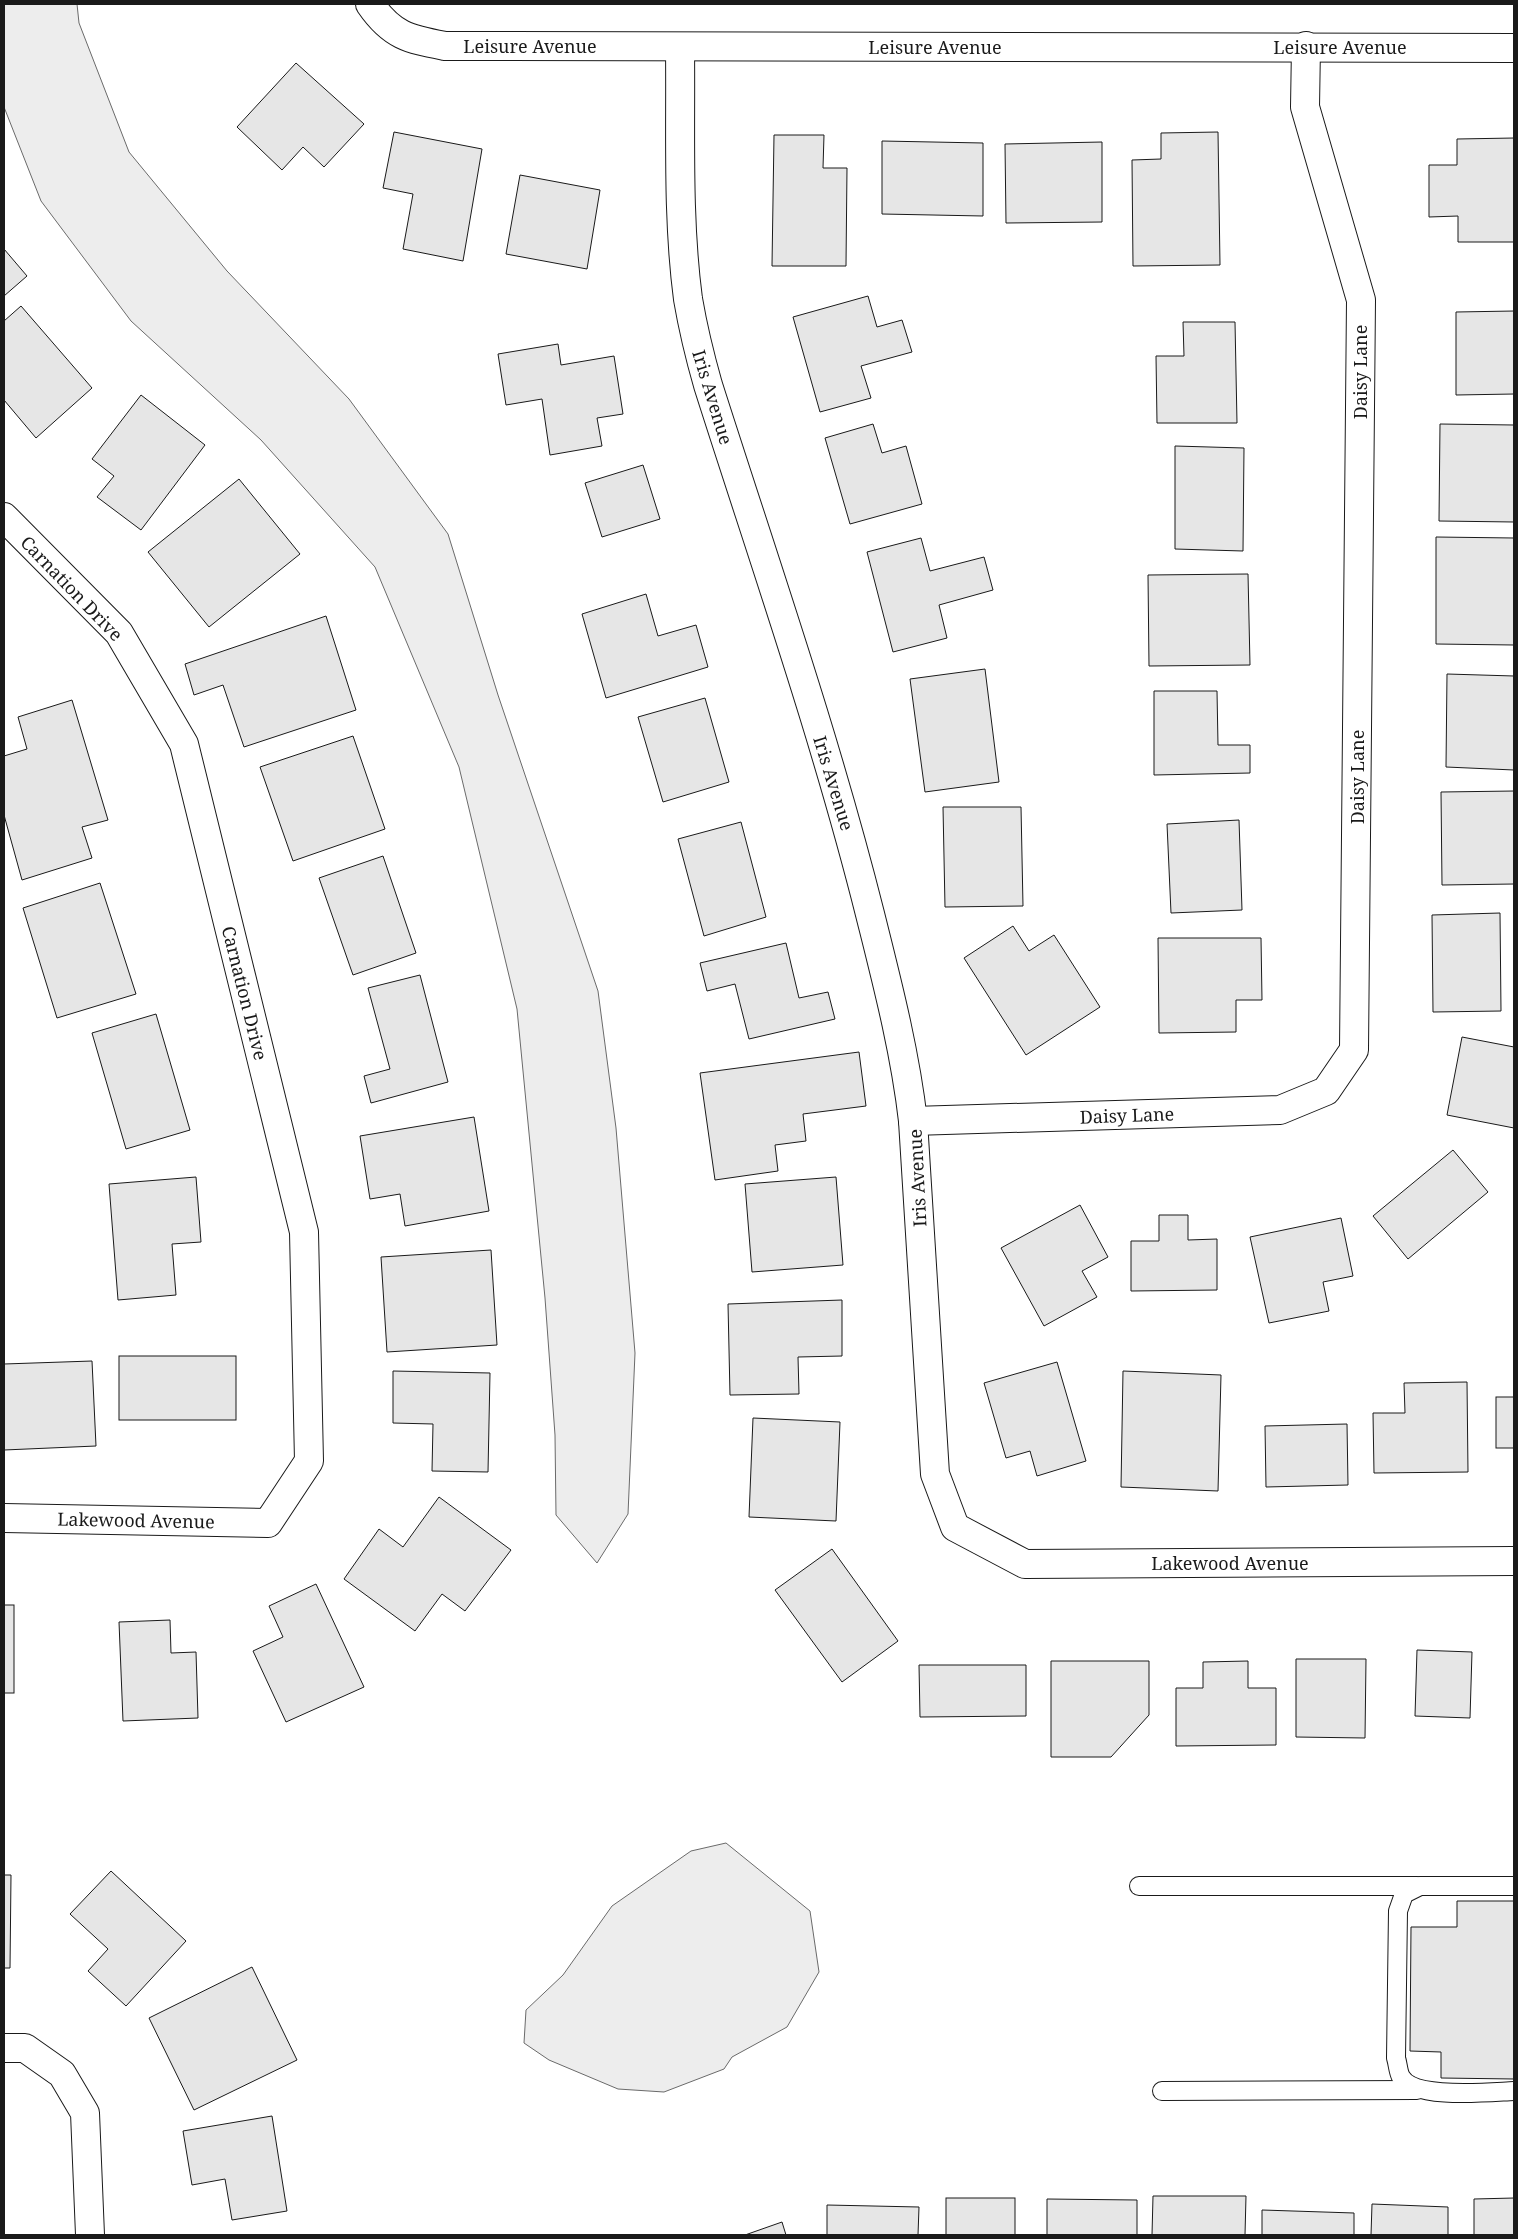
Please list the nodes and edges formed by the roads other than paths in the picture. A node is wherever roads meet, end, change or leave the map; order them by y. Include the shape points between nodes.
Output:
1 (370, 4) edge
2 (1306, 46) junction
3 (680, 47) junction
4 (1514, 48) edge
5 (4, 517) edge
6 (913, 1121) junction
7 (4, 1518) edge
8 (268, 1523) joint
9 (955, 1527) joint
10 (1514, 1561) edge
11 (1139, 1886) dead end
12 (1420, 1886) junction
13 (1514, 1886) edge
14 (4, 2048) edge
15 (1417, 2090) junction
16 (1162, 2091) dead end
17 (1514, 2091) edge
18 (90, 2235) edge

1 - 3 street, Leisure Avenue via 394,31 445,46
2 - 3 street, Leisure Avenue
2 - 4 street, Leisure Avenue
2 - 6 street, Daisy Lane via 1304,108 1361,300 1354,1050 1326,1091 1280,1110
3 - 6 street, Iris Avenue via 684,257 697,343 846,818 909,1084
5 - 8 street, Carnation Drive via 119,633 184,744 304,1232 309,1461
6 - 9 street, Iris Avenue via 935,1474
7 - 8 street, Lakewood Avenue
9 - 10 street, Lakewood Avenue via 1025,1564
11 - 12 lane
12 - 13 lane
12 - 15 lane via 1404,1894 1398,1911 1397,1965 1396,2058 1402,2078
14 - 18 street via 24,2048 62,2074 85,2113
15 - 16 lane
15 - 17 lane

